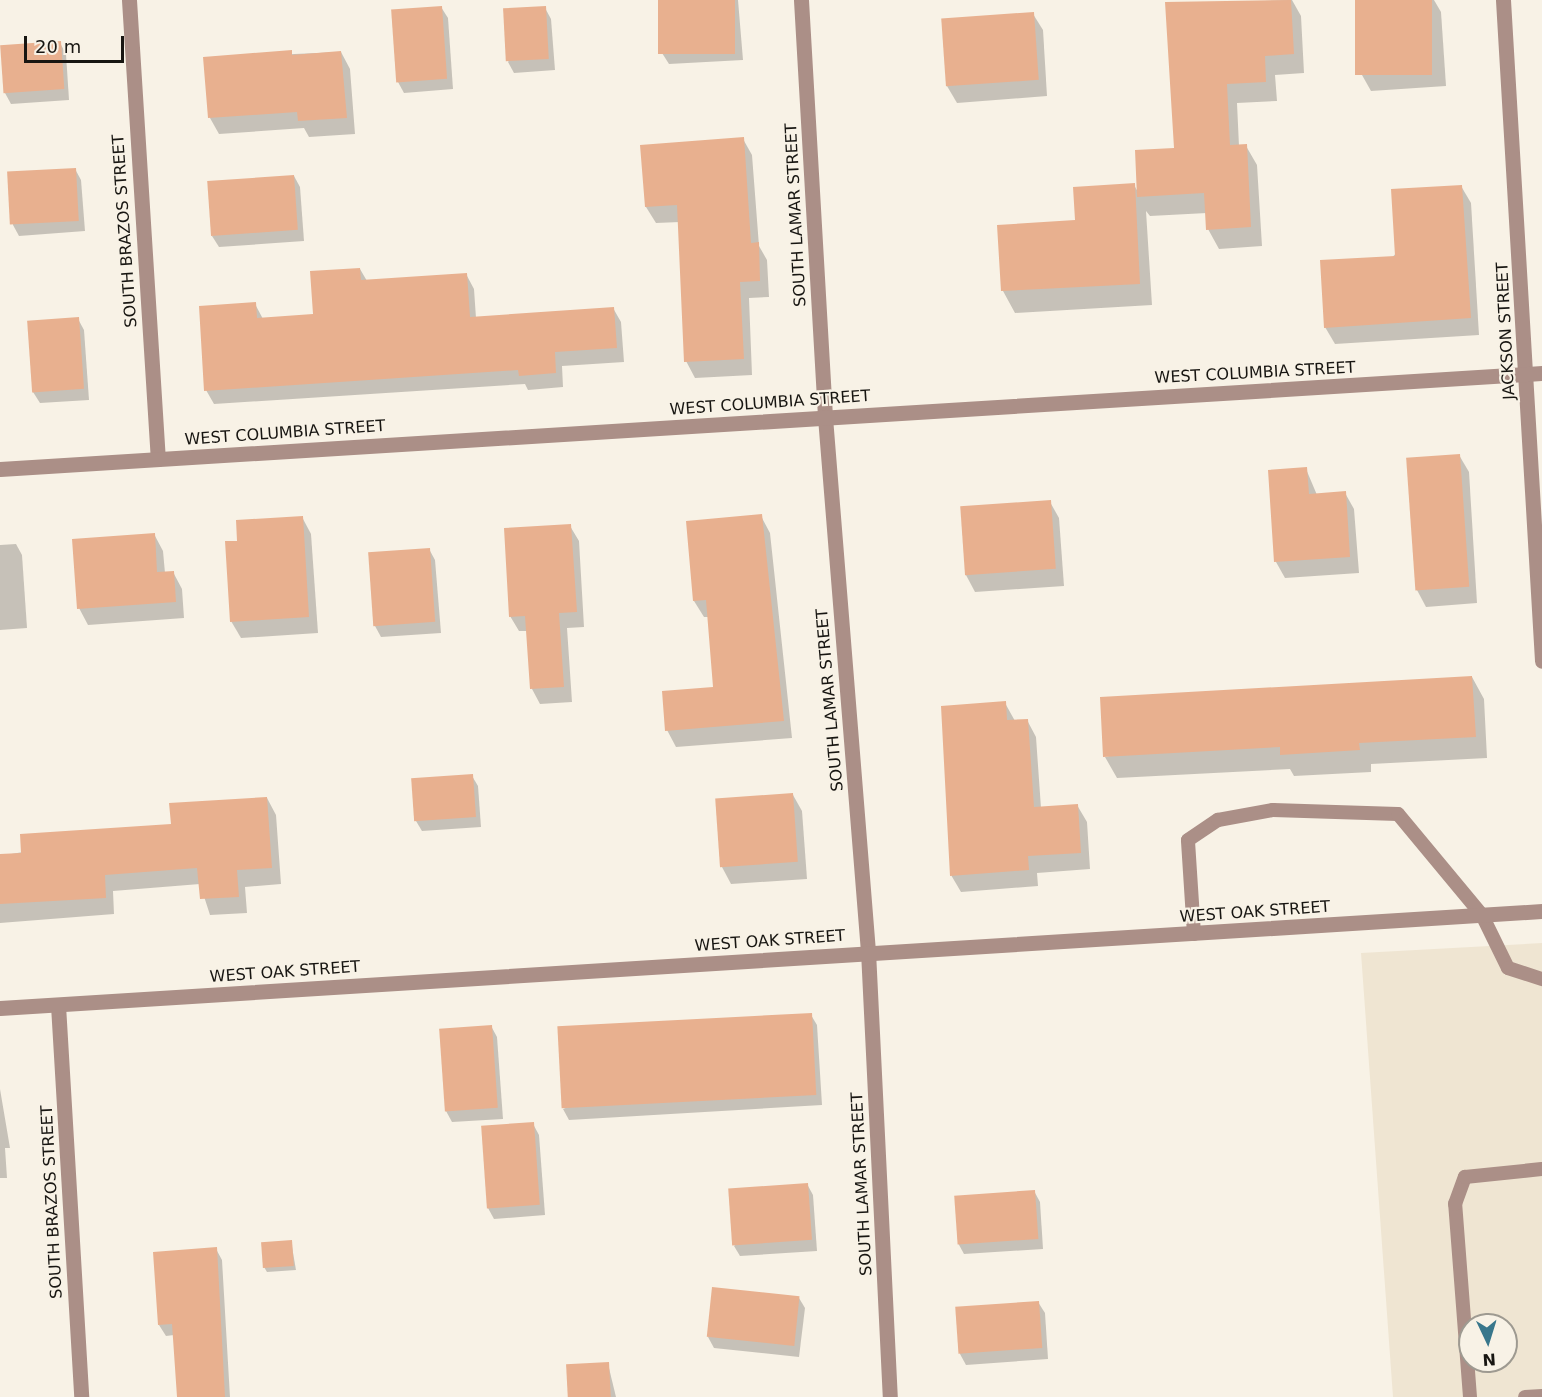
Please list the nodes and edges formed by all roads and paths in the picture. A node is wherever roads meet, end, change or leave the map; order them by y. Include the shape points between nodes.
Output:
1 (129, 0) edge
2 (801, 0) edge
3 (1503, 0) edge
4 (1534, 374) edge
5 (825, 417) junction
6 (158, 459) junction
7 (0, 468) edge
8 (1542, 661) edge
9 (1542, 912) edge
10 (1482, 915) junction
11 (1194, 934) junction
12 (868, 951) junction
13 (1542, 979) edge
14 (58, 1005) junction
15 (0, 1008) edge
16 (1542, 1169) edge
17 (1542, 1395) edge
18 (81, 1397) edge
19 (890, 1397) edge
20 (1470, 1397) edge
21 (1525, 1397) edge

1 - 6 street, SOUTH BRAZOS STREET
2 - 5 street, SOUTH LAMAR STREET
3 - 4 street, JACKSON STREET
4 - 5 street, WEST COLUMBIA STREET
4 - 8 street, JACKSON STREET
5 - 6 street, WEST COLUMBIA STREET
5 - 12 street, SOUTH LAMAR STREET
6 - 7 street, WEST COLUMBIA STREET
9 - 10 street, WEST OAK STREET
10 - 11 street, WEST OAK STREET
10 - 11 lane via 1398,814 1273,810 1218,820 1188,840
10 - 13 lane via 1508,968
11 - 12 street, WEST OAK STREET
12 - 14 street, WEST OAK STREET
12 - 19 street, SOUTH LAMAR STREET
14 - 15 street, WEST OAK STREET
14 - 18 street, SOUTH BRAZOS STREET
16 - 20 lane via 1466,1177 1455,1204
17 - 21 lane

